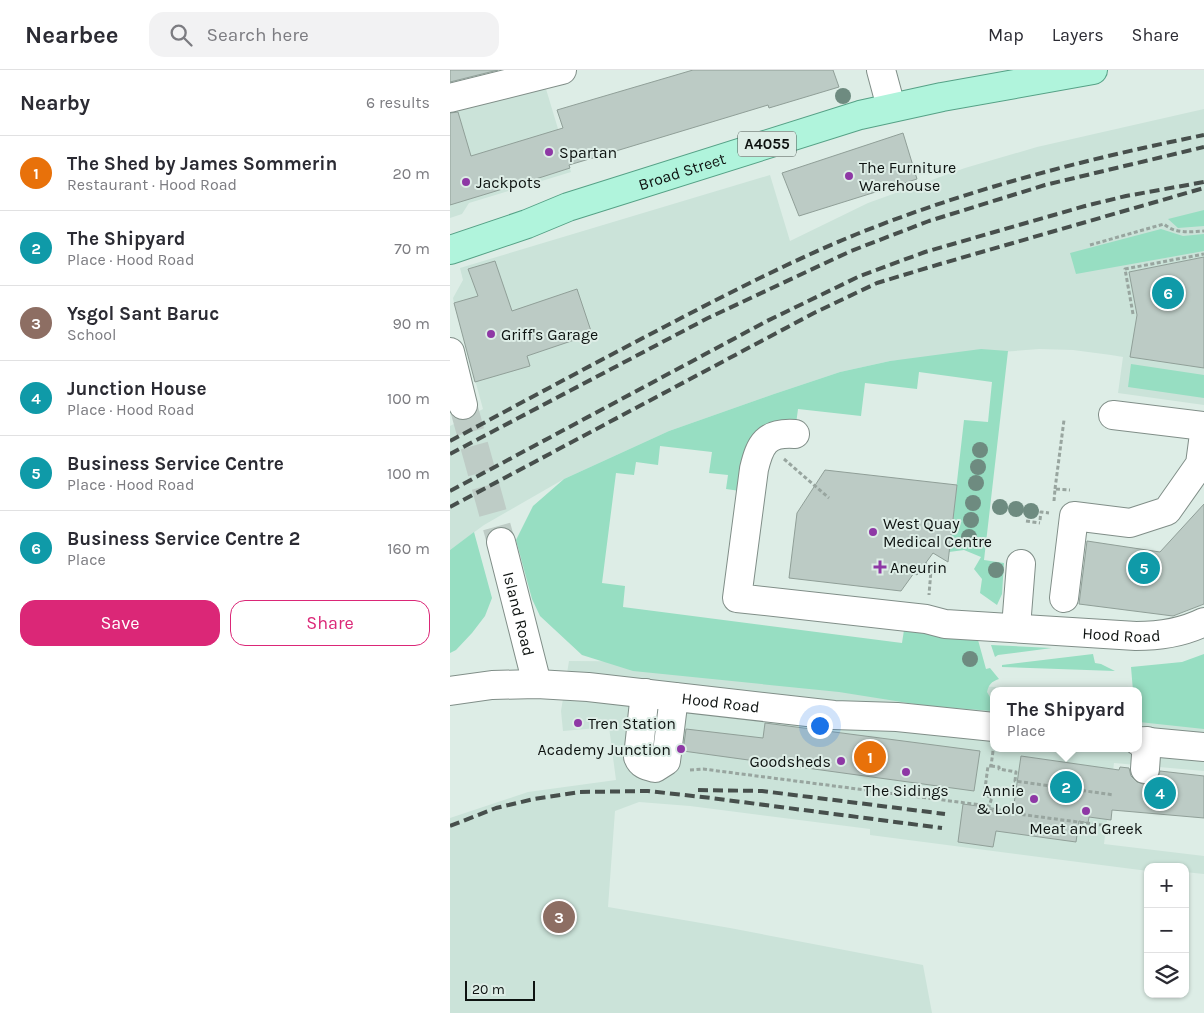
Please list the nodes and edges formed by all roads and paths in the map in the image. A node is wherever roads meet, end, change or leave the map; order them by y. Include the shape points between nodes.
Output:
1 (562, 70) edge
2 (882, 70) edge
3 (1093, 70) edge
4 (450, 98) edge
5 (891, 107) junction
6 (1204, 231) edge
7 (1090, 245) dead end
8 (450, 250) edge
9 (1204, 254) edge
10 (1133, 314) dead end
11 (450, 352) edge
12 (463, 405) tunnel mouth
13 (1114, 414) dead end
14 (1064, 420) dead end
15 (1204, 426) edge
16 (795, 434) dead end
17 (1204, 434) edge
18 (764, 443) junction
19 (1056, 489) dead end
20 (829, 498) dead end
21 (1026, 522) dead end
22 (1040, 523) dead end
23 (501, 542) tunnel mouth
24 (925, 563) dead end
25 (1021, 564) dead end
26 (1064, 598) dead end
27 (936, 622) junction
28 (1204, 622) edge
29 (1016, 628) junction
30 (537, 684) junction
31 (450, 691) edge
32 (645, 694) junction
33 (674, 697) junction
34 (990, 727) edge
35 (1143, 741) edge
36 (1204, 747) edge
37 (993, 752) edge
38 (991, 766) junction
39 (688, 770) dead end
40 (1145, 770) dead end
41 (1114, 795) dead end
42 (989, 806) junction
43 (1108, 826) dead end

1 - 4 street
2 - 5 street
3 - 5 main road, Broad Street / A4055
5 - 8 main road, Broad Street / A4055 via 568,207
6 - 7 path via 1177,231 1164,224
9 - 10 path via 1125,269
11 - 12 street
13 - 15 street
14 - 19 path
16 - 18 street via 783,434
17 - 26 street via 1200,464 1167,511 1130,524 1074,516
18 - 20 path
18 - 27 street, Hood Road via 758,450 754,469 737,598
21 - 22 path
23 - 30 street, Island Road
24 - 27 path via 931,570
25 - 29 street
27 - 29 street, Hood Road
28 - 29 street, Hood Road via 1189,630 1157,636
30 - 31 street, Hood Road via 492,685
30 - 32 street, Hood Road
32 - 33 street, Hood Road
32 - 33 street via 638,757 640,762 655,768 666,761
33 - 34 street, Hood Road via 834,715 897,717
35 - 36 street
35 - 40 street
37 - 38 path
38 - 41 path via 1016,772 1015,781
38 - 42 path via 988,766 984,796 992,797
39 - 42 path
42 - 43 path via 988,810

